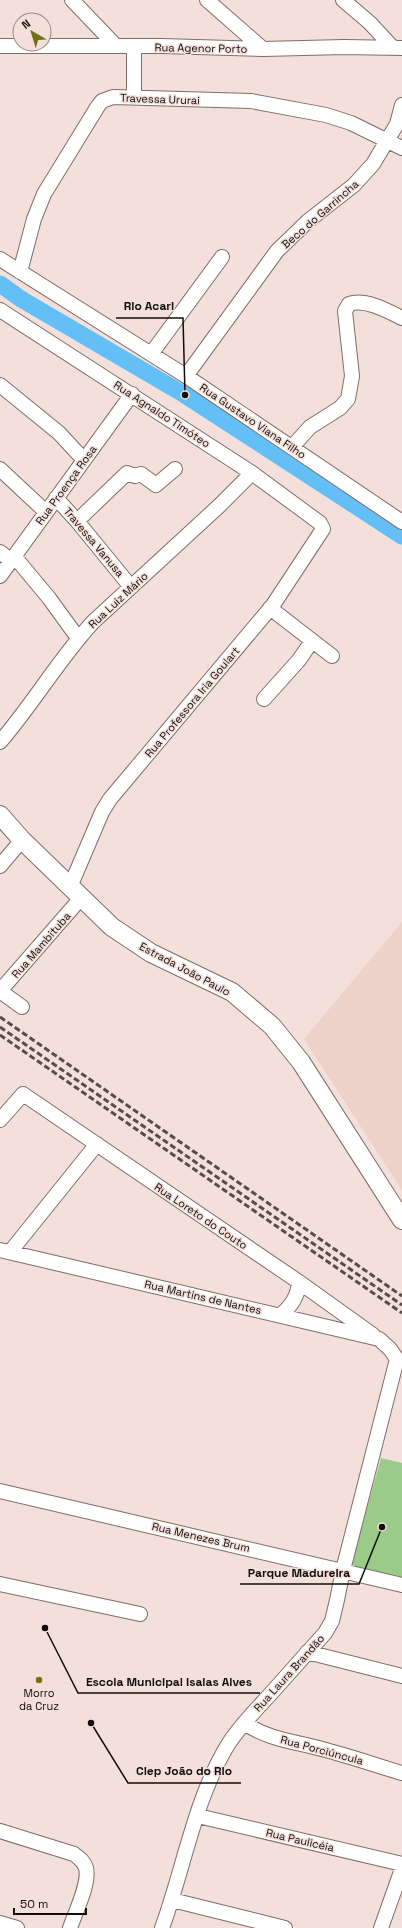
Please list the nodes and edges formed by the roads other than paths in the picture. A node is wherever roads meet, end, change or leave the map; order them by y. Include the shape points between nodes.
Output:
1 (72, 0) edge
2 (207, 0) edge
3 (343, 0) edge
4 (0, 46) edge
5 (116, 46) junction
6 (134, 46) junction
7 (398, 48) edge
8 (263, 49) junction
9 (134, 97) junction
10 (402, 105) edge
11 (388, 140) junction
12 (402, 148) edge
13 (222, 257) dead end
14 (0, 259) edge
15 (20, 272) junction
16 (0, 310) edge
17 (402, 318) edge
18 (151, 354) junction
19 (186, 376) junction
20 (0, 385) edge
21 (132, 394) junction
22 (292, 447) junction
23 (84, 460) junction
24 (0, 469) edge
25 (175, 469) dead end
26 (252, 473) junction
27 (56, 498) junction
28 (46, 512) junction
29 (77, 521) junction
30 (402, 522) edge
31 (320, 523) joint
32 (0, 552) edge
33 (12, 559) junction
34 (0, 576) edge
35 (131, 587) junction
36 (270, 608) junction
37 (78, 638) junction
38 (312, 640) junction
39 (332, 656) dead end
40 (264, 699) dead end
41 (0, 742) edge
42 (0, 815) edge
43 (22, 840) junction
44 (0, 866) edge
45 (76, 892) junction
46 (0, 991) edge
47 (22, 1007) dead end
48 (0, 1120) edge
49 (97, 1144) junction
50 (402, 1220) edge
51 (5, 1251) edge
52 (299, 1282) junction
53 (280, 1315) junction
54 (379, 1339) junction
55 (0, 1491) edge
56 (343, 1570) junction
57 (0, 1584) edge
58 (402, 1585) edge
59 (140, 1614) dead end
60 (308, 1652) junction
61 (402, 1676) edge
62 (244, 1723) junction
63 (402, 1773) edge
64 (198, 1816) junction
65 (0, 1831) edge
66 (402, 1864) edge
67 (402, 1869) edge
68 (172, 1900) junction
69 (0, 1923) edge
70 (17, 1928) edge
71 (70, 1928) edge
72 (162, 1928) edge
73 (285, 1928) edge
74 (381, 1928) edge

1 - 5 street
2 - 8 street
3 - 7 street
4 - 5 street, Rua Agenor Porto
5 - 6 street, Rua Agenor Porto
6 - 8 street, Rua Agenor Porto
6 - 9 street
7 - 8 street, Rua Agenor Porto
9 - 11 street, Travessa Ururai via 251,101 326,115
9 - 15 street, Travessa Ururai via 107,98 98,106 44,194 34,219
10 - 11 street, Beco do Garrincha
11 - 12 street, Travessa Ururai
11 - 19 street, Beco do Garrincha via 366,173 277,251
13 - 18 street
14 - 15 street, Rua Gustavo Viana Filho
15 - 18 street, Rua Gustavo Viana Filho
16 - 21 street, Rua Agnaldo Timóteo
17 - 22 street via 374,306 355,303 347,306 345,318 352,376 348,399 340,408 310,426
18 - 19 street, Rua Gustavo Viana Filho
19 - 22 street, Rua Gustavo Viana Filho
20 - 23 street via 59,433
21 - 23 street, Rua Proença Rosa
21 - 26 street, Rua Agnaldo Timóteo
22 - 30 street, Rua Gustavo Viana Filho
23 - 27 street, Rua Proença Rosa
24 - 28 street
25 - 29 street via 156,485 141,474 135,476 127,473
26 - 31 street, Rua Agnaldo Timóteo
26 - 35 street, Rua Luiz Mário
27 - 28 street, Rua Proença Rosa
27 - 29 street, Travessa Vanusa
28 - 33 street, Rua Proença Rosa
29 - 35 street, Travessa Vanusa
31 - 36 street, Rua Professora Iria Goulart via 322,532
32 - 33 street
33 - 34 street, Rua Proença Rosa
33 - 37 street via 49,598
35 - 37 street, Rua Luiz Mário
36 - 38 street
36 - 45 street, Rua Professora Iria Goulart via 110,799 102,812
37 - 41 street, Rua Luiz Mário
38 - 39 street
38 - 40 street via 299,660
42 - 43 main road, Estrada João Paulo
43 - 44 street
43 - 45 main road, Estrada João Paulo
45 - 46 street, Rua Mambituba
45 - 50 main road, Estrada João Paulo via 112,927 132,941 151,953 232,992 272,1026 300,1062
46 - 47 street
48 - 49 street, Rua Loreto do Couto via 23,1094
49 - 51 street
49 - 52 street, Rua Loreto do Couto
51 - 53 street, Rua Martins de Nantes
52 - 53 street via 296,1296 287,1310
52 - 54 street, Rua Loreto do Couto
53 - 54 street, Rua Martins de Nantes
54 - 56 street, Rua Laura Brandão via 397,1359
55 - 56 street, Rua Menezes Brum
56 - 58 street, Rua Menezes Brum
56 - 60 street, Rua Laura Brandão via 332,1622
57 - 59 street
60 - 61 street
60 - 62 street, Rua Laura Brandão
62 - 63 street, Rua Porciúncula via 272,1738 322,1749
62 - 64 street, Rua Laura Brandão via 217,1765
64 - 66 street, Rua Paulicéia
64 - 68 street, Rua Laura Brandão
65 - 71 street via 74,1854 81,1859 86,1866 85,1885
67 - 74 street
68 - 72 street, Rua Laura Brandão
68 - 73 street
69 - 70 street

